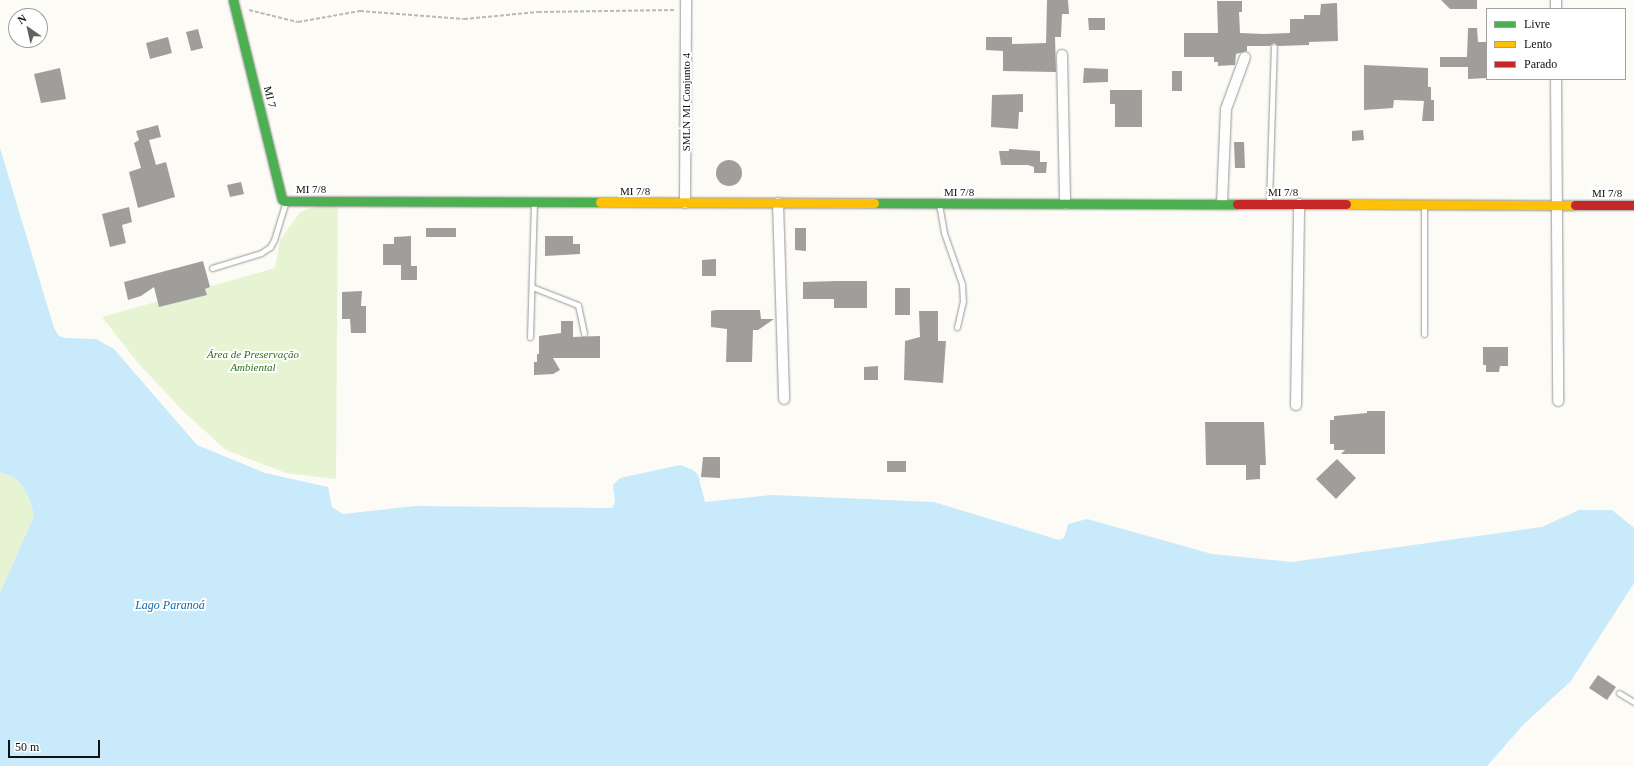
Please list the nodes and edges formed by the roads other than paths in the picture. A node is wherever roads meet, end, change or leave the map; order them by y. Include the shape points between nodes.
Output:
1 (234, 3) edge
2 (686, 5) edge
3 (1274, 47) dead end
4 (1062, 55) dead end
5 (1245, 57) dead end
6 (1556, 80) edge
7 (284, 201) junction
8 (534, 202) junction
9 (685, 203) junction
10 (778, 203) junction
11 (939, 204) junction
12 (1065, 204) junction
13 (1222, 204) junction
14 (1269, 204) junction
15 (1299, 204) junction
16 (1424, 204) junction
17 (1556, 204) junction
18 (1634, 205) edge
19 (212, 268) dead end
20 (532, 287) junction
21 (957, 327) dead end
22 (584, 333) dead end
23 (1424, 334) dead end
24 (530, 337) dead end
25 (784, 399) dead end
26 (1558, 401) dead end
27 (1296, 404) dead end
28 (1619, 693) dead end
29 (1634, 702) edge

1 - 7 street, MI 7
2 - 9 street, SMLN MI Conjunto 4
3 - 14 lane
4 - 12 street
5 - 13 street via 1226,109
6 - 17 street
7 - 8 street, MI 7/8
7 - 19 lane via 270,247 261,253
8 - 9 street, MI 7/8
8 - 20 lane
9 - 10 street, MI 7/8
10 - 11 street, MI 7/8
10 - 25 street
11 - 12 street, MI 7/8
11 - 21 lane via 944,233 962,284 963,301
12 - 13 street, MI 7/8
13 - 14 street, MI 7/8
14 - 15 street, MI 7/8
15 - 16 street, MI 7/8
15 - 27 street
16 - 17 street, MI 7/8
16 - 23 lane
17 - 18 street, MI 7/8
17 - 26 street
20 - 22 lane via 578,305
20 - 24 lane
28 - 29 lane

